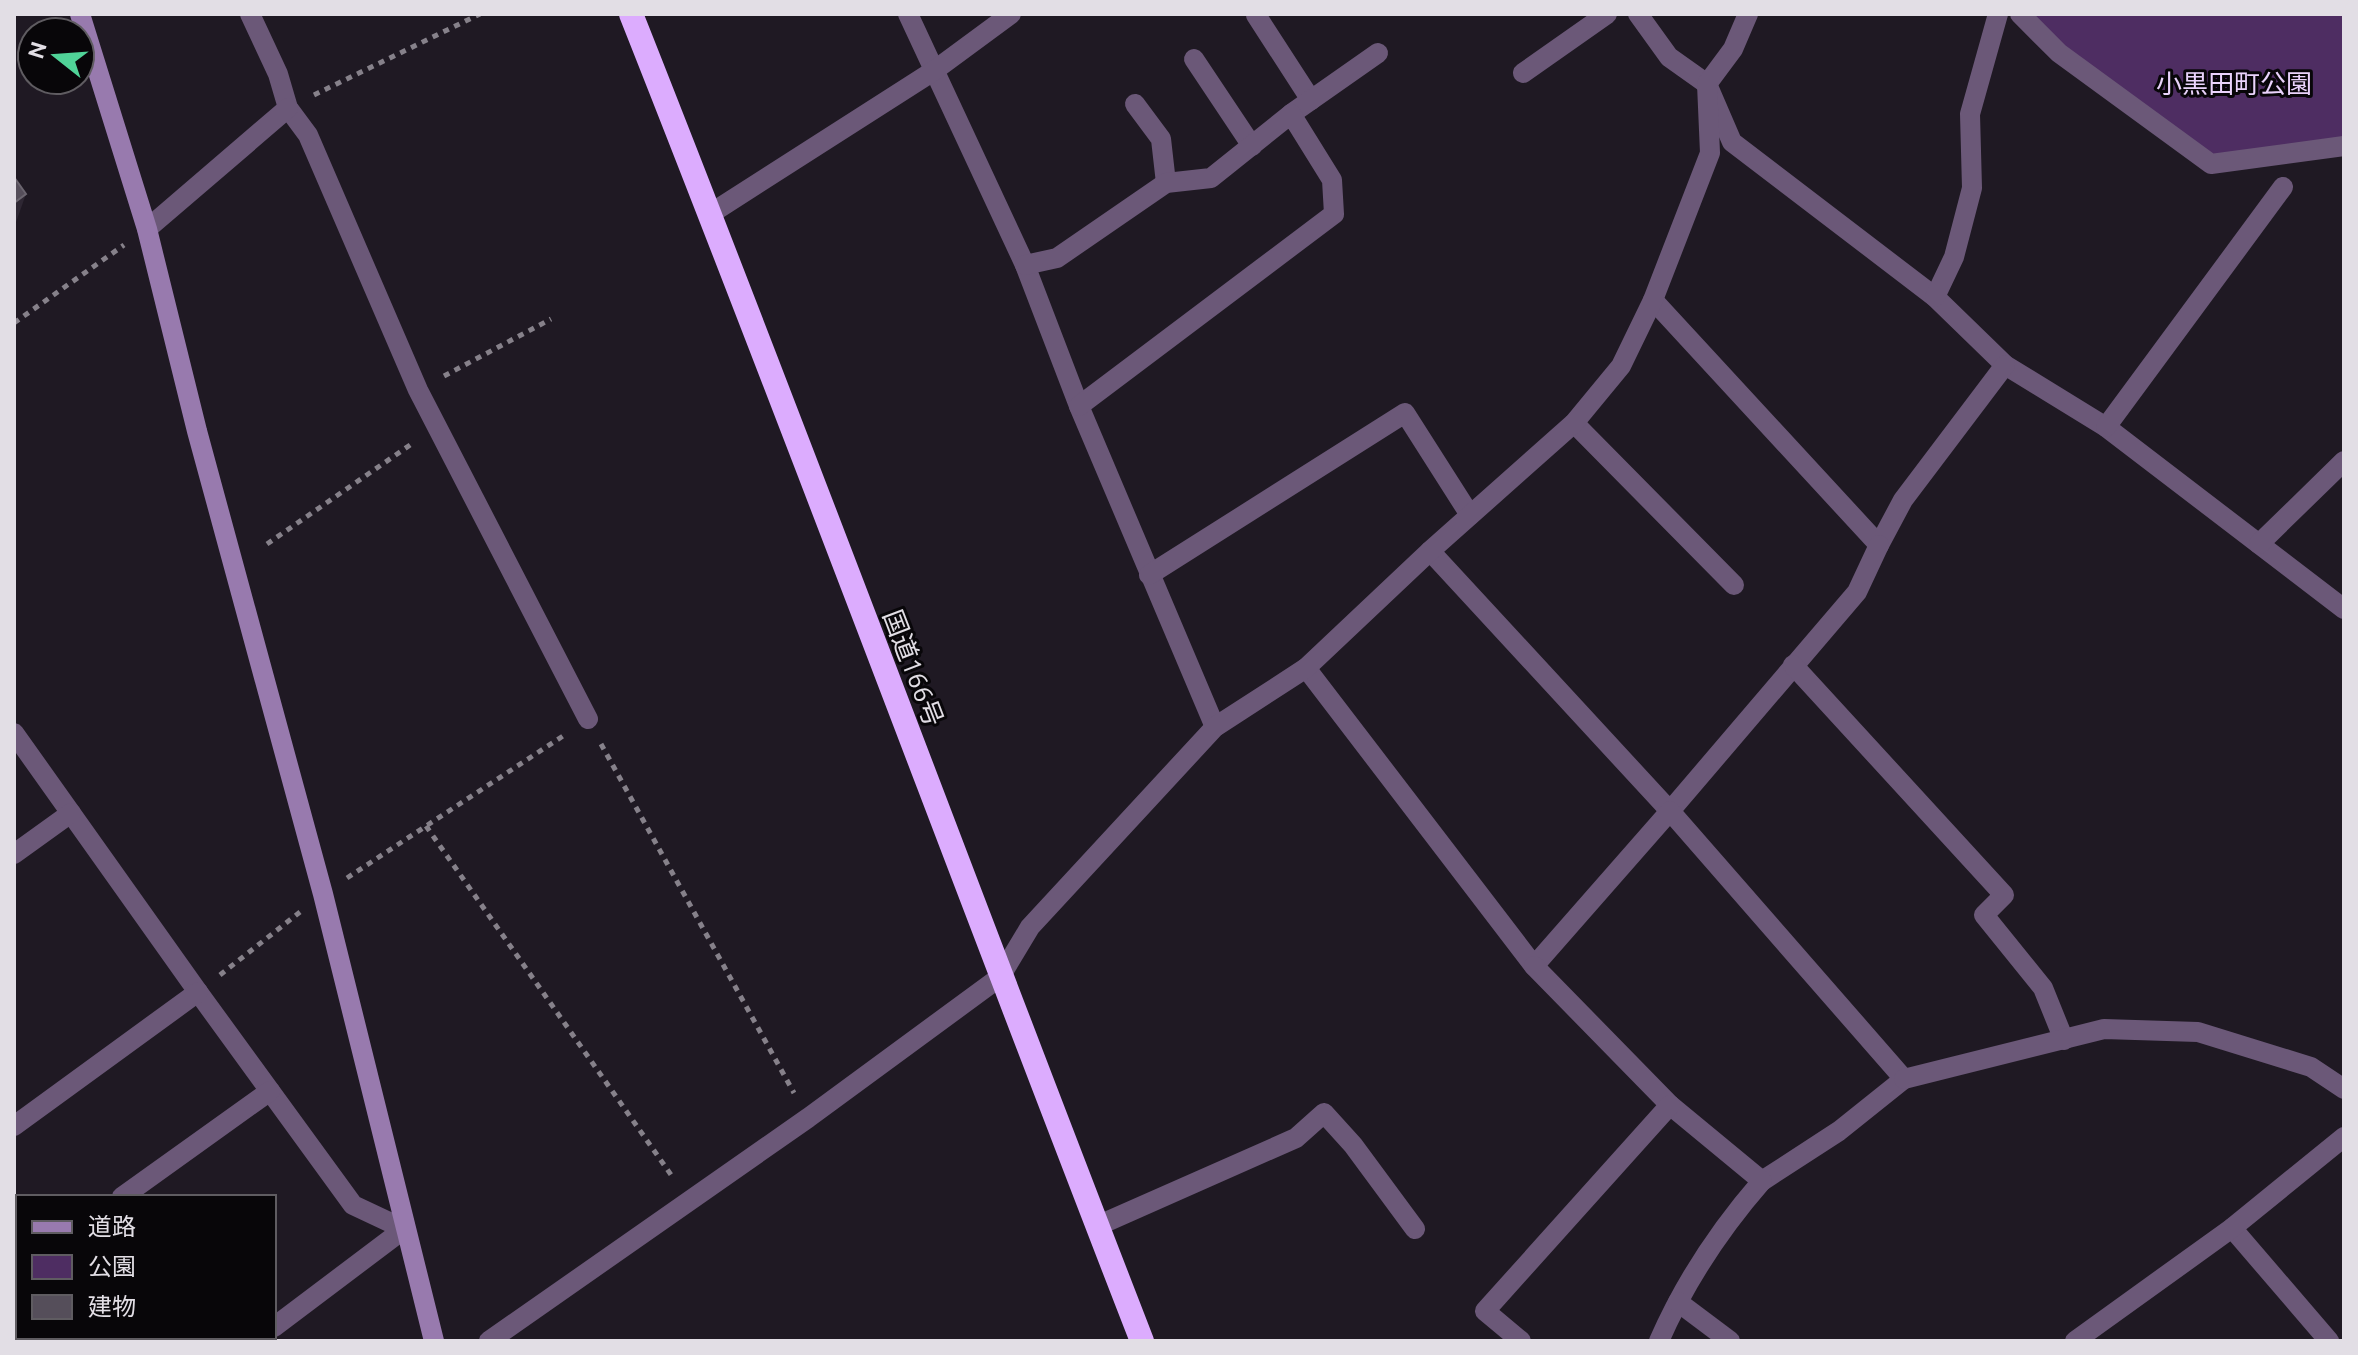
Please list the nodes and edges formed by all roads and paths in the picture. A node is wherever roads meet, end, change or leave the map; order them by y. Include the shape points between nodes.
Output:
1 (80, 14) edge
2 (250, 14) edge
3 (480, 14) edge
4 (631, 14) edge
5 (908, 14) edge
6 (1011, 14) edge
7 (1607, 14) edge
8 (1638, 14) edge
9 (1748, 14) edge
10 (1998, 14) edge
11 (2020, 14) edge
12 (1256, 15) edge
13 (1378, 53) dead end
14 (1194, 59) dead end
15 (935, 70) junction
16 (1523, 73) dead end
17 (1707, 84) junction
18 (1311, 100) junction
19 (1135, 104) dead end
20 (288, 108) junction
21 (1291, 114) junction
22 (1252, 146) junction
23 (2344, 146) edge
24 (1166, 183) junction
25 (2283, 187) dead end
26 (710, 214) junction
27 (147, 229) junction
28 (1025, 265) junction
29 (1935, 297) junction
30 (1653, 300) junction
31 (551, 319) dead end
32 (14, 323) edge
33 (2005, 365) junction
34 (418, 390) junction
35 (1079, 406) junction
36 (1574, 423) junction
37 (437, 426) junction
38 (2106, 427) junction
39 (2344, 461) edge
40 (1470, 515) junction
41 (267, 544) dead end
42 (2259, 544) junction
43 (1879, 545) junction
44 (1430, 551) junction
45 (1149, 575) junction
46 (1734, 585) dead end
47 (2344, 609) edge
48 (1793, 665) junction
49 (1306, 668) junction
50 (588, 719) junction
51 (1215, 727) junction
52 (14, 733) edge
53 (1670, 811) junction
54 (71, 813) junction
55 (426, 826) junction
56 (14, 854) edge
57 (323, 894) junction
58 (1534, 966) junction
59 (1000, 977) junction
60 (198, 992) junction
61 (2064, 1040) junction
62 (1904, 1079) junction
63 (2344, 1089) edge
64 (270, 1091) junction
65 (1670, 1105) junction
66 (808, 1118) junction
67 (14, 1126) edge
68 (2344, 1137) edge
69 (1762, 1181) junction
70 (125, 1195) edge
71 (690, 1201) junction
72 (1097, 1226) junction
73 (2232, 1228) junction
74 (404, 1229) junction
75 (1415, 1229) dead end
76 (1678, 1302) junction
77 (276, 1325) edge
78 (434, 1341) edge
79 (489, 1341) edge
80 (1142, 1341) edge
81 (1521, 1341) edge
82 (1659, 1341) edge
83 (1730, 1341) edge
84 (2075, 1341) edge
85 (2329, 1341) edge

1 - 27 street
2 - 20 street
3 - 20 path
4 - 26 highway, 国道166号
5 - 15 street
6 - 15 street
7 - 16 street
8 - 17 street via 1669,57
9 - 17 street via 1733,49
10 - 29 street via 1970,114 1972,188 1954,257
11 - 23 street via 2059,53 2211,164
12 - 18 street
13 - 18 street
14 - 22 street
15 - 26 street
15 - 28 street
17 - 29 street via 1732,142
17 - 30 street via 1710,153
18 - 21 street
19 - 24 street via 1161,139
20 - 27 street
20 - 34 street via 308,135
21 - 22 street
21 - 35 street via 1332,180 1334,214
22 - 24 street via 1211,178
24 - 28 street via 1057,258
25 - 38 street
26 - 59 highway, 国道166号
27 - 32 path
27 - 57 street
28 - 35 street
29 - 33 street
30 - 36 street via 1621,366
30 - 43 street
31 - 34 path
33 - 38 street
33 - 43 street via 1903,500
34 - 37 street
35 - 45 street
36 - 40 street
36 - 46 street
37 - 41 path
37 - 50 street
38 - 42 street
39 - 42 street
40 - 44 street
40 - 45 street via 1405,413
42 - 47 street
43 - 48 street via 1857,592
44 - 49 street
44 - 53 street
45 - 51 street
48 - 53 street
48 - 61 street via 2004,895 1984,915 2043,988
49 - 51 street
49 - 58 street
50 - 55 path
50 - 66 path
51 - 59 street via 1030,927
52 - 54 street
53 - 58 street
53 - 62 street
54 - 56 street
54 - 60 street
55 - 57 path
55 - 71 path
57 - 60 path
57 - 74 street
58 - 65 street
59 - 66 street
59 - 72 highway, 国道166号
60 - 64 street
60 - 67 street
61 - 62 street
61 - 63 street via 2104,1029 2198,1032 2311,1067
62 - 69 street via 1839,1131
64 - 70 street
64 - 74 street via 353,1205
65 - 69 street
65 - 81 street via 1485,1311
66 - 71 street
68 - 73 street
69 - 76 street via 1734,1214
71 - 79 street
72 - 75 street via 1296,1138 1324,1113
72 - 80 highway, 国道166号
73 - 84 street
73 - 85 street
74 - 77 street
74 - 78 street
76 - 82 street
76 - 83 street

